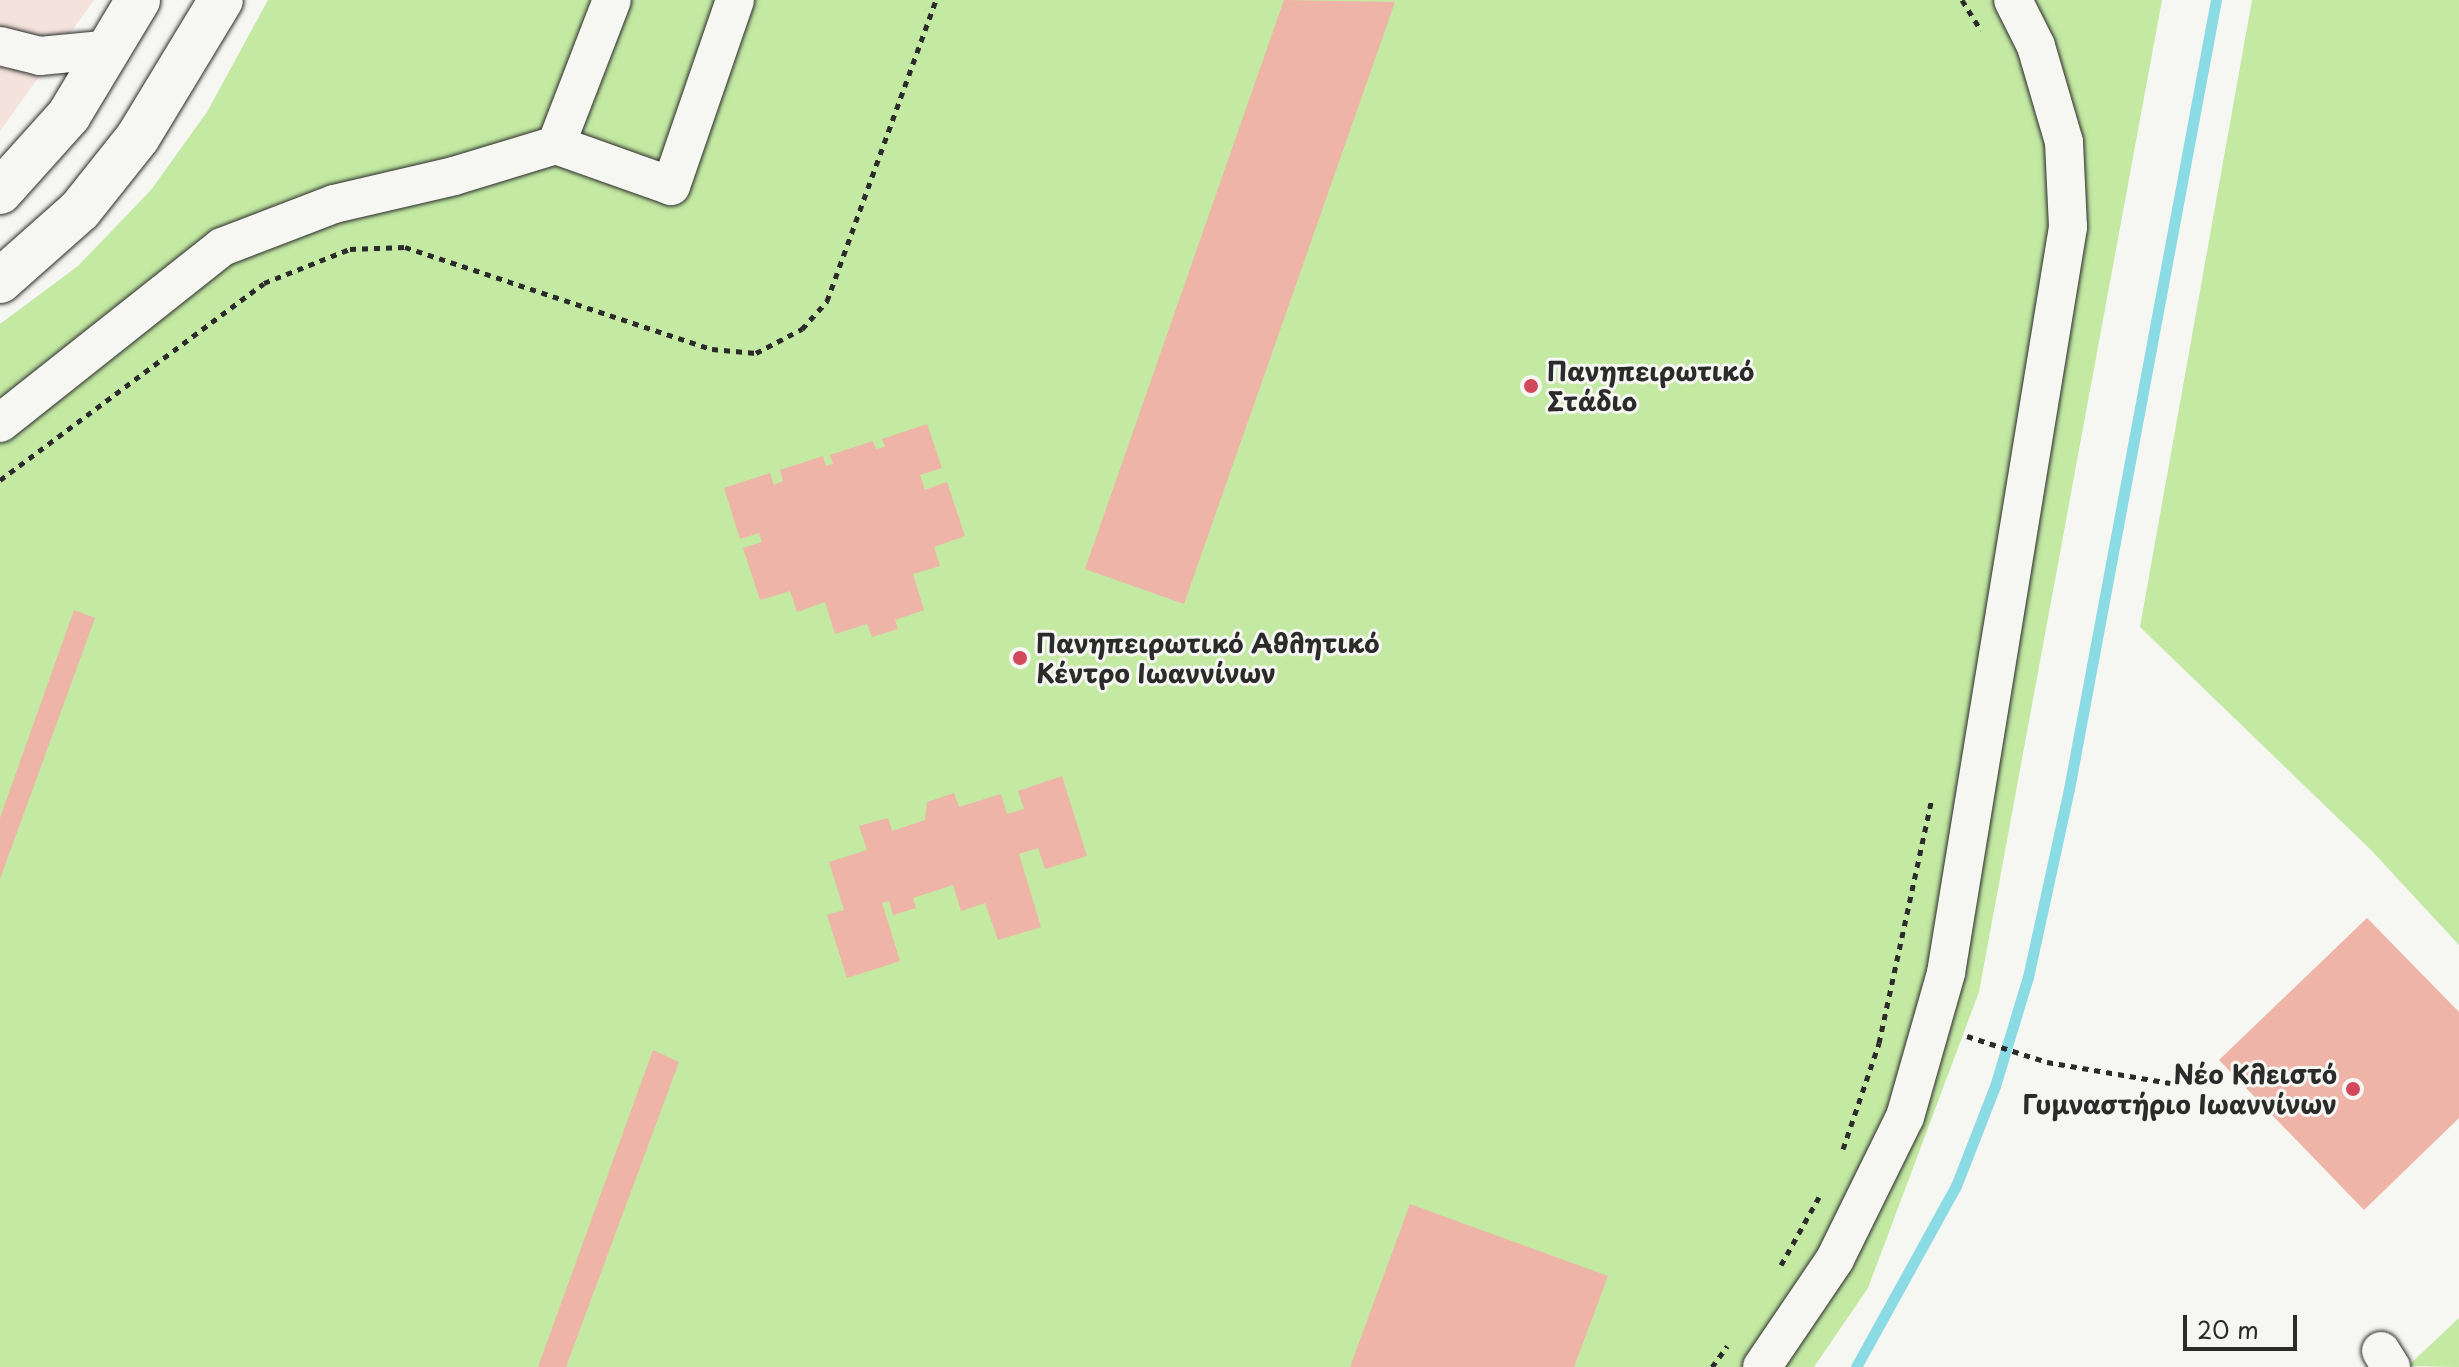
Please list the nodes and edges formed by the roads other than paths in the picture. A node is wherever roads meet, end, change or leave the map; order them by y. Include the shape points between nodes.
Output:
1 (138, 0) edge
2 (221, 0) edge
3 (612, 0) edge
4 (735, 0) edge
5 (2013, 0) edge
6 (0, 46) edge
7 (111, 49) junction
8 (556, 145) junction
9 (0, 192) edge
10 (0, 281) edge
11 (0, 423) edge
12 (1762, 1367) edge

1 - 7 main road
2 - 10 main road via 138,137 80,210
3 - 8 lane
4 - 8 lane via 671,186
5 - 12 lane via 2036,46 2064,142 2068,227 1946,973 1905,1117 1835,1259
6 - 7 lane via 40,56
7 - 9 main road via 69,115
8 - 11 lane via 334,204 222,247

